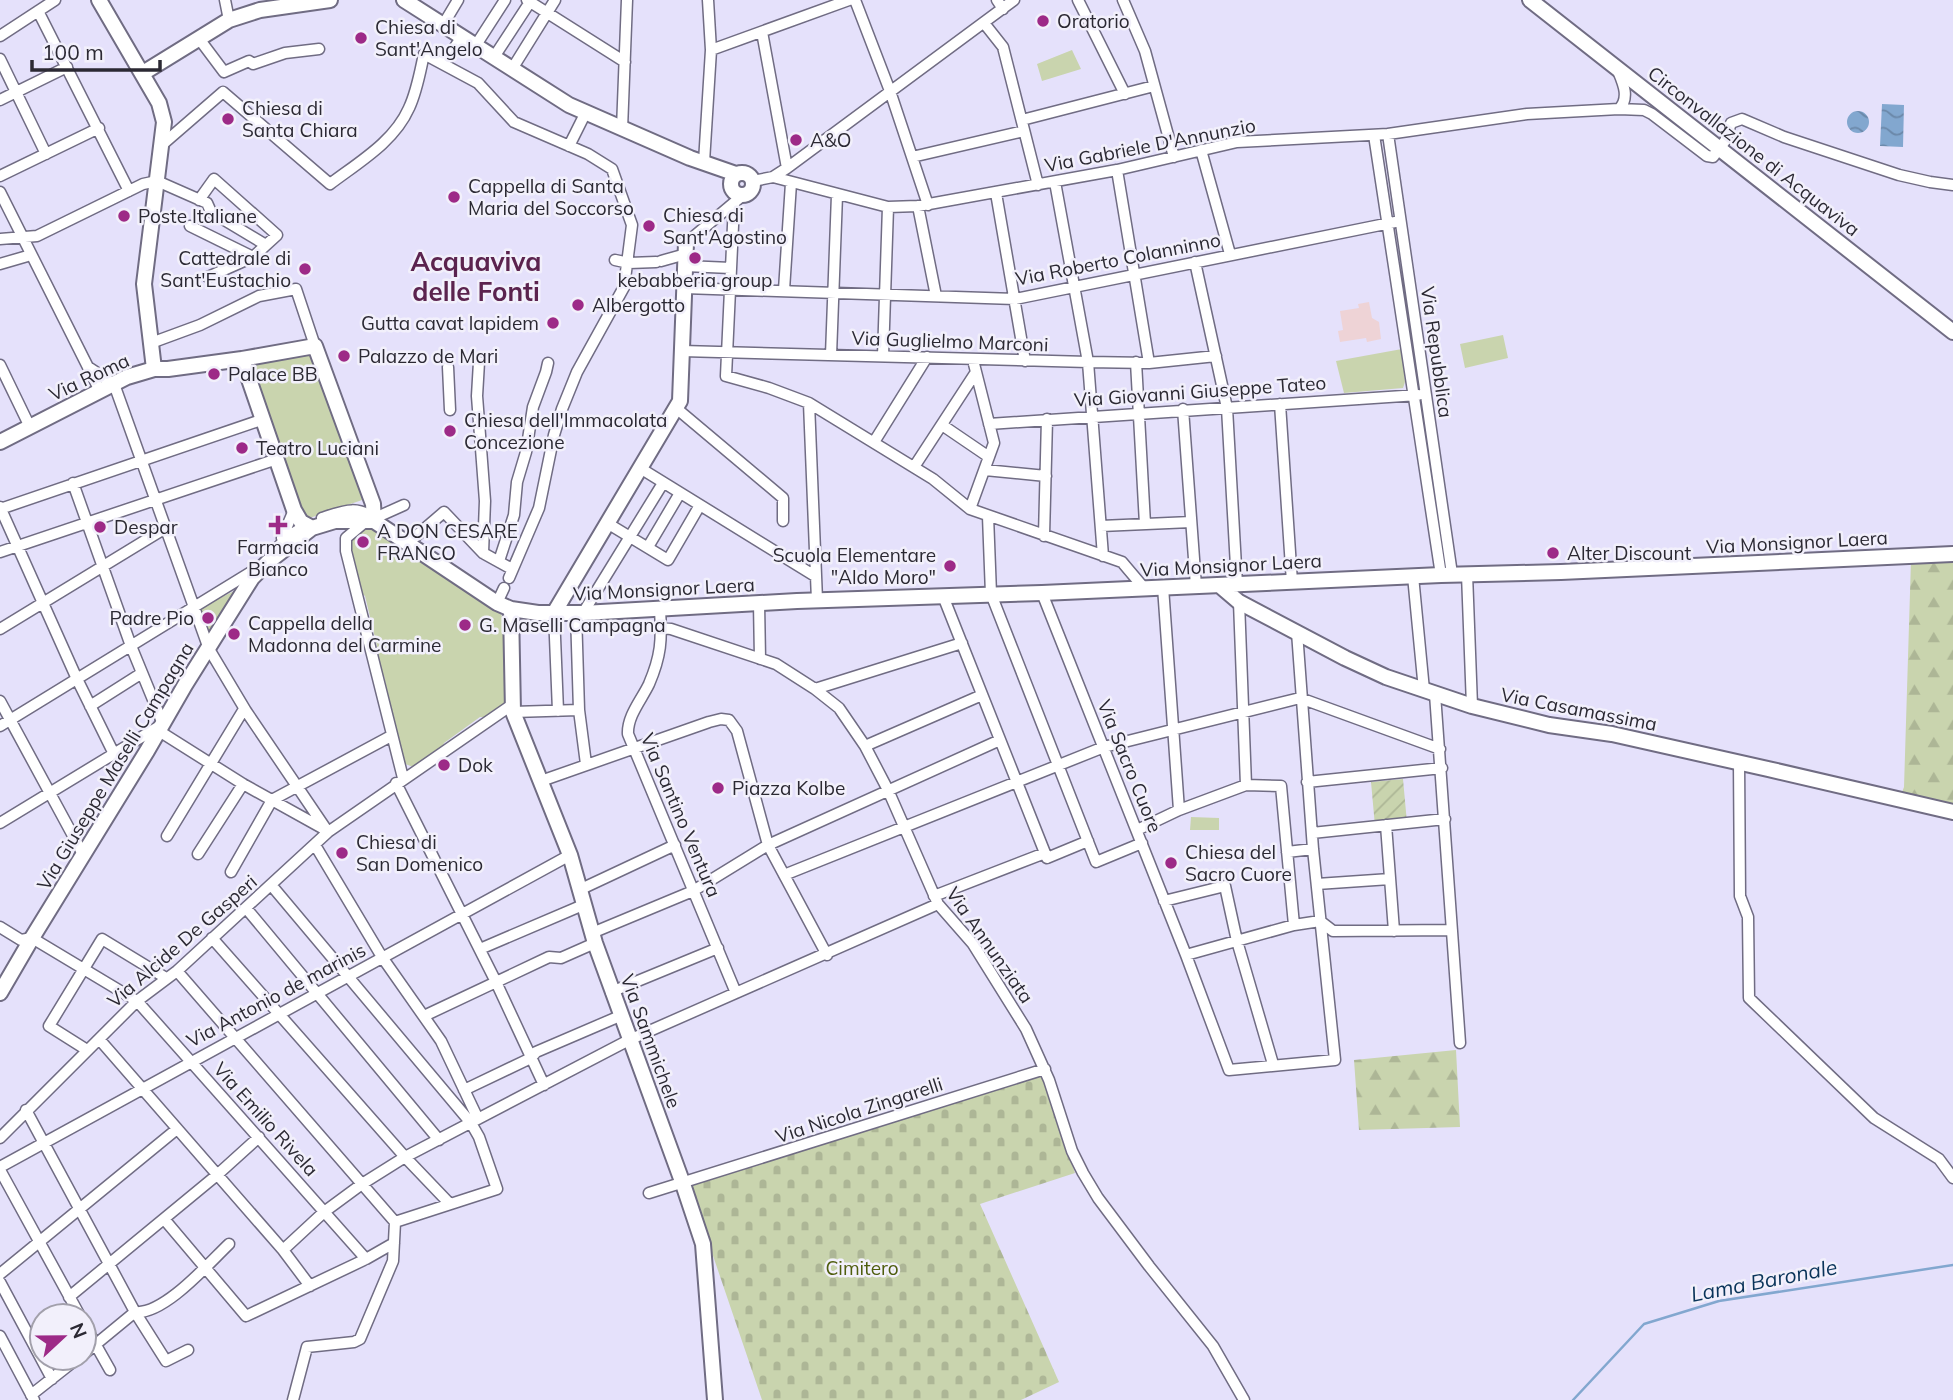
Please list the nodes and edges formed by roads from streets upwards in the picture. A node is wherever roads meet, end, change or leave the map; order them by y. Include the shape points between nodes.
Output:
1 (55, 0) edge
2 (99, 0) edge
3 (225, 0) edge
4 (404, 0) edge
5 (458, 0) edge
6 (505, 0) edge
7 (555, 0) edge
8 (627, 0) edge
9 (708, 0) edge
10 (849, 0) edge
11 (855, 0) edge
12 (997, 0) edge
13 (1014, 0) edge
14 (1078, 0) edge
15 (1122, 0) edge
16 (1530, 0) edge
17 (322, 1) edge
18 (528, 1) edge
19 (273, 4) edge
20 (1003, 9) junction
21 (38, 11) junction
22 (547, 13) junction
23 (229, 20) junction
24 (984, 23) junction
25 (443, 25) junction
26 (762, 32) junction
27 (0, 36) edge
28 (462, 37) junction
29 (200, 40) junction
30 (476, 45) junction
31 (319, 49) dead end
32 (711, 50) junction
33 (494, 57) junction
34 (0, 59) edge
35 (625, 62) junction
36 (443, 64) junction
37 (67, 67) junction
38 (1617, 67) junction
39 (512, 69) junction
40 (143, 73) junction
41 (1154, 86) junction
42 (890, 91) junction
43 (17, 92) junction
44 (1125, 94) junction
45 (0, 100) edge
46 (1619, 109) junction
47 (585, 114) junction
48 (1022, 120) junction
49 (99, 128) junction
50 (622, 129) junction
51 (1024, 131) junction
52 (1388, 134) junction
53 (1374, 135) junction
54 (163, 144) junction
55 (569, 146) junction
56 (1719, 147) junction
57 (1201, 150) junction
58 (46, 153) junction
59 (912, 157) junction
60 (1174, 157) junction
61 (704, 162) junction
62 (788, 169) junction
63 (1117, 170) junction
64 (736, 174) junction
65 (0, 176) edge
66 (773, 177) junction
67 (156, 181) junction
68 (753, 181) junction
69 (1055, 182) junction
70 (791, 183) junction
71 (1038, 185) junction
72 (1953, 185) edge
73 (129, 191) junction
74 (0, 192) edge
75 (996, 193) junction
76 (837, 195) junction
77 (199, 200) junction
78 (738, 200) junction
79 (923, 206) junction
80 (888, 207) junction
81 (1400, 221) junction
82 (1388, 222) junction
83 (190, 226) dead end
84 (23, 236) junction
85 (0, 239) edge
86 (267, 245) junction
87 (685, 254) junction
88 (1230, 254) junction
89 (31, 255) junction
90 (253, 257) junction
91 (615, 260) dead end
92 (1195, 262) junction
93 (629, 263) junction
94 (0, 264) edge
95 (731, 268) junction
96 (1135, 275) junction
97 (208, 277) dead end
98 (1074, 287) junction
99 (684, 288) junction
100 (730, 290) junction
101 (784, 290) junction
102 (833, 292) junction
103 (884, 294) junction
104 (936, 296) junction
105 (1014, 299) junction
106 (1953, 332) edge
107 (151, 343) junction
108 (315, 346) junction
109 (682, 351) junction
110 (727, 353) junction
111 (831, 355) junction
112 (883, 356) junction
113 (1216, 356) junction
114 (927, 357) junction
115 (242, 359) junction
116 (973, 360) junction
117 (1025, 361) junction
118 (479, 362) dead end
119 (1088, 362) junction
120 (1136, 362) junction
121 (548, 363) dead end
122 (1149, 363) junction
123 (0, 365) edge
124 (88, 367) junction
125 (448, 367) dead end
126 (154, 369) junction
127 (976, 372) junction
128 (114, 384) junction
129 (100, 391) junction
130 (1426, 394) junction
131 (1414, 395) junction
132 (809, 403) junction
133 (1280, 404) junction
134 (676, 408) junction
135 (1227, 408) junction
136 (1183, 409) junction
137 (450, 410) dead end
138 (1138, 413) junction
139 (1094, 415) junction
140 (264, 419) junction
141 (1047, 419) junction
142 (989, 424) junction
143 (942, 425) junction
144 (30, 427) junction
145 (0, 442) edge
146 (874, 442) junction
147 (989, 457) junction
148 (277, 459) junction
149 (141, 462) junction
150 (914, 467) junction
151 (640, 468) junction
152 (985, 470) junction
153 (1046, 476) junction
154 (73, 483) junction
155 (663, 483) junction
156 (680, 493) junction
157 (156, 500) junction
158 (404, 505) dead end
159 (700, 505) junction
160 (0, 508) edge
161 (970, 509) junction
162 (294, 510) junction
163 (988, 516) junction
164 (371, 521) junction
165 (783, 521) dead end
166 (85, 522) junction
167 (1191, 522) junction
168 (607, 523) junction
169 (1145, 524) junction
170 (309, 526) junction
171 (1101, 526) junction
172 (164, 529) junction
173 (509, 529) junction
174 (527, 536) junction
175 (630, 536) junction
176 (1044, 536) junction
177 (280, 543) junction
178 (408, 543) junction
179 (18, 545) junction
180 (648, 547) junction
181 (0, 552) edge
182 (483, 553) junction
183 (1953, 554) edge
184 (1103, 556) junction
185 (499, 561) junction
186 (268, 562) junction
187 (102, 566) junction
188 (1453, 575) junction
189 (815, 576) junction
190 (1413, 576) junction
191 (1292, 582) junction
192 (1237, 584) junction
193 (1219, 585) junction
194 (1196, 586) junction
195 (1163, 587) junction
196 (504, 588) dead end
197 (1144, 588) junction
198 (1042, 593) junction
199 (990, 594) junction
200 (943, 596) junction
201 (817, 600) junction
202 (43, 602) junction
203 (1239, 602) junction
204 (759, 603) junction
205 (504, 606) junction
206 (194, 607) junction
207 (660, 610) junction
208 (554, 613) junction
209 (579, 613) junction
210 (661, 628) junction
211 (0, 629) edge
212 (1297, 632) junction
213 (961, 643) junction
214 (131, 646) junction
215 (209, 649) junction
216 (760, 659) junction
217 (142, 673) junction
218 (77, 679) junction
219 (816, 689) junction
220 (1429, 692) junction
221 (982, 695) junction
222 (1300, 698) junction
223 (0, 701) edge
224 (90, 706) junction
225 (1472, 706) junction
226 (513, 708) junction
227 (244, 709) junction
228 (579, 710) junction
229 (558, 711) junction
230 (1242, 711) junction
231 (10, 719) junction
232 (0, 726) edge
233 (161, 727) junction
234 (1172, 729) junction
235 (391, 736) junction
236 (1000, 740) junction
237 (866, 746) junction
238 (634, 747) junction
239 (1104, 747) junction
240 (1440, 749) junction
241 (114, 754) junction
242 (1739, 762) junction
243 (211, 763) junction
244 (586, 765) junction
245 (1057, 766) junction
246 (1442, 768) junction
247 (400, 781) junction
248 (541, 781) junction
249 (1017, 782) junction
250 (1307, 782) junction
251 (243, 783) junction
252 (1246, 785) junction
253 (297, 788) junction
254 (888, 790) junction
255 (50, 793) junction
256 (272, 800) junction
257 (1179, 810) junction
258 (1953, 812) edge
259 (1445, 819) junction
260 (0, 822) edge
261 (1386, 825) junction
262 (904, 827) junction
263 (1137, 830) junction
264 (328, 832) junction
265 (1312, 833) junction
266 (167, 836) dead end
267 (1088, 841) junction
268 (1142, 843) junction
269 (316, 845) junction
270 (674, 845) junction
271 (768, 845) junction
272 (1313, 849) junction
273 (1287, 852) junction
274 (1045, 853) junction
275 (198, 854) dead end
276 (569, 855) junction
277 (84, 856) junction
278 (231, 872) dead end
279 (784, 875) junction
280 (1390, 879) junction
281 (1317, 884) junction
282 (272, 886) junction
283 (693, 891) junction
284 (581, 897) junction
285 (936, 900) junction
286 (1164, 901) junction
287 (246, 908) junction
288 (462, 913) junction
289 (1320, 921) junction
290 (1294, 925) junction
291 (0, 927) edge
292 (1452, 930) junction
293 (1394, 931) junction
294 (32, 938) junction
295 (593, 938) junction
296 (212, 939) junction
297 (1237, 941) junction
298 (718, 948) junction
299 (480, 949) junction
300 (827, 955) junction
301 (1186, 955) junction
302 (382, 957) junction
303 (83, 968) junction
304 (177, 971) junction
305 (347, 976) junction
306 (166, 978) junction
307 (496, 982) junction
308 (1, 988) edge
309 (611, 992) junction
310 (316, 993) junction
311 (736, 993) junction
312 (138, 1001) junction
313 (278, 1014) junction
314 (424, 1016) junction
315 (620, 1016) junction
316 (234, 1038) junction
317 (99, 1039) junction
318 (629, 1040) junction
319 (1460, 1043) dead end
320 (87, 1050) junction
321 (531, 1058) junction
322 (191, 1061) junction
323 (1273, 1064) junction
324 (1045, 1069) junction
325 (544, 1085) junction
326 (141, 1088) junction
327 (464, 1090) junction
328 (26, 1110) junction
329 (475, 1121) junction
330 (177, 1129) junction
331 (260, 1137) junction
332 (0, 1138) edge
333 (439, 1140) junction
334 (44, 1144) junction
335 (405, 1157) junction
336 (0, 1169) edge
337 (217, 1175) junction
338 (1953, 1178) edge
339 (362, 1184) junction
340 (683, 1184) junction
341 (649, 1193) dead end
342 (449, 1203) junction
343 (80, 1208) junction
344 (324, 1212) junction
345 (164, 1219) junction
346 (395, 1222) junction
347 (39, 1242) junction
348 (394, 1243) junction
349 (229, 1244) dead end
350 (283, 1250) junction
351 (366, 1259) junction
352 (110, 1263) junction
353 (204, 1267) junction
354 (0, 1274) edge
355 (0, 1282) edge
356 (310, 1286) junction
357 (69, 1297) junction
358 (72, 1302) edge
359 (135, 1312) junction
360 (0, 1336) edge
361 (98, 1343) edge
362 (98, 1350) edge
363 (188, 1350) dead end
364 (110, 1370) dead end
365 (61, 1372) edge
366 (52, 1379) junction
367 (33, 1397) edge
368 (293, 1400) edge
369 (715, 1400) edge
370 (1244, 1400) edge

1 - 21 street
2 - 40 street
3 - 23 street
4 - 25 street
5 - 25 street
6 - 30 street
7 - 22 street
8 - 35 street
9 - 32 street
10 - 26 street
11 - 42 street
12 - 20 street
13 - 20 street
14 - 44 street
15 - 41 street via 1145,51
16 - 38 street, Circonvallazione di Acquaviva
17 - 19 street
18 - 22 street
18 - 33 street
19 - 23 street
20 - 24 street
21 - 27 street
21 - 37 street
22 - 35 street
22 - 39 street
23 - 29 street
24 - 42 street
24 - 48 street via 1003,47
25 - 28 street
26 - 32 street
26 - 62 street
28 - 30 street
28 - 36 street
29 - 31 street via 224,72 249,61 253,64 285,53
29 - 40 street
30 - 33 street
32 - 61 street
33 - 39 street
34 - 43 street
35 - 50 street
36 - 54 street via 424,54 412,102 387,141 330,184 223,92
36 - 55 street via 478,83 520,124
37 - 43 street
37 - 49 street
38 - 46 street via 1624,87
38 - 56 street, Circonvallazione di Acquaviva
39 - 47 street
40 - 54 street via 162,110
41 - 44 street
41 - 60 street
42 - 59 street
42 - 62 street
43 - 45 street
43 - 58 street
44 - 48 street
46 - 52 street, Via Gabriele D'Annunzio via 1527,114
46 - 56 street, Via Gabriele D'Annunzio via 1653,114 1707,156 1713,157
47 - 50 street
47 - 55 street
48 - 51 street
49 - 58 street
49 - 73 street
50 - 61 street
51 - 59 street
51 - 71 street
52 - 53 street, Via Gabriele D'Annunzio
52 - 81 street, Via Repubblica
53 - 57 street, Via Gabriele D'Annunzio via 1260,139
53 - 82 street, Via Repubblica
54 - 67 street
55 - 93 street via 612,169 632,225
56 - 72 street via 1731,123 1742,119 1899,175
56 - 106 street, Circonvallazione di Acquaviva
57 - 60 street, Via Gabriele D'Annunzio
57 - 88 street
58 - 65 street
59 - 79 street
60 - 63 street, Via Gabriele D'Annunzio
61 - 64 street
62 - 66 street
63 - 69 street, Via Gabriele D'Annunzio
63 - 96 street
64 - 68 street via 747,174
64 - 78 street via 730,185
66 - 68 street
66 - 70 street, Via Gabriele D'Annunzio
67 - 73 street
67 - 77 street
67 - 107 street via 144,284
68 - 78 street via 750,192
69 - 71 street, Via Gabriele D'Annunzio
69 - 98 street
70 - 76 street, Via Gabriele D'Annunzio
70 - 101 street
71 - 75 street, Via Gabriele D'Annunzio
73 - 84 street via 37,236
74 - 84 street
75 - 79 street, Via Gabriele D'Annunzio
75 - 105 street
76 - 80 street, Via Gabriele D'Annunzio
76 - 102 street
77 - 86 street
77 - 86 street via 214,179 277,235
78 - 87 street
78 - 95 street
79 - 80 street, Via Gabriele D'Annunzio
79 - 104 street
80 - 103 street
81 - 82 street, Via Roberto Colanninno
81 - 130 street, Via Repubblica
82 - 88 street, Via Roberto Colanninno
82 - 131 street, Via Repubblica
83 - 90 street
84 - 85 street
84 - 89 street
86 - 90 street
87 - 93 street via 658,262
87 - 95 street
87 - 99 street
88 - 92 street, Via Roberto Colanninno
89 - 94 street
89 - 124 street
90 - 97 street
91 - 93 street
92 - 96 street, Via Roberto Colanninno
92 - 113 street
93 - 174 street via 624,287 585,355 562,409 539,508
95 - 100 street
96 - 98 street, Via Roberto Colanninno
96 - 122 street
98 - 105 street, Via Roberto Colanninno
98 - 119 street
99 - 100 street, Via Roberto Colanninno
99 - 109 street
100 - 101 street, Via Roberto Colanninno
100 - 110 street
101 - 102 street, Via Roberto Colanninno
102 - 103 street, Via Roberto Colanninno
102 - 111 street
103 - 104 street, Via Roberto Colanninno
103 - 112 street
104 - 105 street, Via Roberto Colanninno
105 - 117 street
107 - 108 street via 259,296 296,289
107 - 126 street
108 - 115 street, Via Roma
108 - 164 street via 373,504
109 - 110 street, Via Guglielmo Marconi
109 - 134 street via 681,394
110 - 111 street, Via Guglielmo Marconi
110 - 132 street via 726,376
111 - 112 street, Via Guglielmo Marconi
112 - 114 street, Via Guglielmo Marconi
113 - 122 street, Via Guglielmo Marconi
113 - 135 street
114 - 116 street, Via Guglielmo Marconi
114 - 146 street
115 - 126 street, Via Roma
115 - 140 street
116 - 117 street, Via Guglielmo Marconi
116 - 127 street
117 - 119 street, Via Guglielmo Marconi
118 - 182 street
119 - 120 street, Via Guglielmo Marconi
119 - 139 street
120 - 122 street, Via Guglielmo Marconi
120 - 138 street
121 - 173 street via 533,407
123 - 144 street
124 - 128 street
124 - 129 street
125 - 137 street
126 - 128 street, Via Roma
127 - 142 street
127 - 143 street
128 - 129 street, Via Roma
128 - 149 street
129 - 144 street, Via Roma
130 - 131 street, Via Giovanni Giuseppe Tateo
130 - 188 street, Via Repubblica
131 - 133 street, Via Giovanni Giuseppe Tateo
131 - 188 street, Via Repubblica
132 - 146 street
132 - 189 street
133 - 135 street, Via Giovanni Giuseppe Tateo
133 - 191 street
134 - 151 street
134 - 165 street via 783,498
135 - 136 street, Via Giovanni Giuseppe Tateo
135 - 192 street
136 - 138 street, Via Giovanni Giuseppe Tateo
136 - 167 street
138 - 139 street, Via Giovanni Giuseppe Tateo
138 - 169 street
139 - 141 street, Via Giovanni Giuseppe Tateo
139 - 171 street
140 - 148 street
140 - 149 street
141 - 142 street, Via Giovanni Giuseppe Tateo
141 - 153 street
142 - 147 street via 994,443
143 - 147 street
143 - 150 street
144 - 145 street, Via Roma
146 - 150 street
147 - 152 street
148 - 157 street
148 - 162 street
149 - 154 street
149 - 157 street
150 - 161 street
151 - 155 street
151 - 168 street
152 - 153 street
152 - 161 street
153 - 176 street
154 - 160 street
154 - 166 street
155 - 156 street
155 - 175 street
156 - 159 street
156 - 180 street
157 - 166 street
157 - 172 street
158 - 164 street
159 - 180 street via 668,560
159 - 189 street
160 - 179 street
161 - 163 street
162 - 170 street
162 - 177 street
163 - 176 street
163 - 199 street
164 - 170 street
164 - 178 street
164 - 235 street via 349,535 345,543
166 - 179 street
166 - 187 street
167 - 169 street
167 - 194 street
168 - 175 street
168 - 208 street
169 - 171 street
170 - 177 street
170 - 186 street, Via Giuseppe Maselli Campagna
171 - 184 street
172 - 187 street
172 - 206 street
173 - 174 street
173 - 185 street
174 - 185 street via 510,573
175 - 180 street
175 - 209 street
176 - 184 street
177 - 186 street
178 - 182 street via 444,512
178 - 205 street
179 - 181 street
179 - 202 street
182 - 185 street
183 - 188 street, Via Monsignor Laera
184 - 197 street via 1122,562
186 - 206 street
186 - 215 street, Via Giuseppe Maselli Campagna via 252,578
187 - 202 street
187 - 214 street
188 - 190 street, Via Monsignor Laera
188 - 225 street
189 - 201 street
190 - 191 street, Via Monsignor Laera
190 - 220 street
191 - 192 street, Via Monsignor Laera
192 - 193 street, Via Monsignor Laera
193 - 194 street, Via Monsignor Laera
193 - 203 street, Via Casamassima
194 - 195 street, Via Monsignor Laera
195 - 197 street, Via Monsignor Laera
195 - 234 street
196 - 205 street
197 - 198 street, Via Monsignor Laera
198 - 199 street, Via Monsignor Laera
198 - 239 street, Via Sacro Cuore
199 - 200 street, Via Monsignor Laera
199 - 245 street
200 - 201 street, Via Monsignor Laera
200 - 213 street
201 - 204 street, Via Monsignor Laera
202 - 211 street
202 - 218 street
203 - 212 street, Via Casamassima
203 - 230 street
204 - 207 street, Via Monsignor Laera
204 - 216 street
205 - 208 street, Via Monsignor Laera
205 - 226 street
206 - 214 street
206 - 215 street
207 - 209 street, Via Monsignor Laera
207 - 210 street, Via Santino Ventura
208 - 209 street, Via Monsignor Laera
208 - 229 street
209 - 228 street
210 - 216 street, Via Annunziata
210 - 238 street, Via Santino Ventura via 657,664 627,727
212 - 220 street, Via Casamassima via 1385,677
212 - 222 street
213 - 219 street
213 - 221 street
214 - 217 street
214 - 218 street
215 - 227 street
215 - 233 street, Via Giuseppe Maselli Campagna
216 - 219 street, Via Annunziata
217 - 224 street
217 - 233 street
218 - 224 street
218 - 231 street
219 - 237 street, Via Annunziata via 839,708
220 - 225 street, Via Casamassima
220 - 240 street
221 - 236 street
221 - 237 street
222 - 230 street
222 - 240 street
222 - 250 street
223 - 231 street
224 - 241 street
225 - 242 street, Via Casamassima
226 - 229 street
226 - 247 street, Via Alcide De Gasperi
226 - 248 street, Via Sammichele
227 - 243 street
227 - 253 street
228 - 229 street
228 - 244 street
230 - 234 street
230 - 252 street
231 - 232 street
231 - 255 street
233 - 241 street
233 - 243 street
233 - 277 street, Via Giuseppe Maselli Campagna
234 - 239 street
234 - 257 street
235 - 247 street
235 - 253 street
236 - 249 street
236 - 254 street
237 - 254 street, Via Annunziata
238 - 244 street
238 - 270 street, Via Santino Ventura
238 - 271 street via 709,722 729,720 737,731
239 - 245 street
239 - 263 street, Via Sacro Cuore
240 - 246 street
241 - 255 street
242 - 258 street, Via Casamassima
242 - 338 street via 1740,896 1748,917 1749,998 1874,1118 1939,1159
243 - 251 street
243 - 266 street
244 - 248 street
245 - 249 street
245 - 267 street
246 - 250 street
246 - 259 street
247 - 264 street, Via Alcide De Gasperi
247 - 288 street
248 - 276 street, Via Sammichele
249 - 262 street
249 - 274 street
250 - 265 street
251 - 256 street
251 - 275 street
252 - 257 street
252 - 273 street via 1281,786
253 - 256 street
253 - 264 street
254 - 262 street, Via Annunziata
254 - 271 street
255 - 260 street
255 - 277 street
256 - 264 street
256 - 278 street
257 - 263 street
259 - 261 street
259 - 292 street
261 - 265 street
261 - 280 street
262 - 279 street
262 - 285 street, Via Annunziata
263 - 268 street, Via Sacro Cuore
264 - 269 street, Via Alcide De Gasperi
265 - 272 street
267 - 268 street via 1096,862
267 - 274 street via 1047,858
268 - 286 street, Via Sacro Cuore
269 - 282 street, Via Alcide De Gasperi
269 - 302 street
270 - 283 street, Via Santino Ventura
270 - 284 street
271 - 279 street
271 - 283 street
272 - 273 street
272 - 281 street
273 - 290 street
274 - 285 street
276 - 284 street, Via Sammichele
276 - 288 street, Via Antonio de marinis
277 - 294 street, Via Giuseppe Maselli Campagna
279 - 300 street
280 - 281 street
280 - 293 street
281 - 289 street
282 - 287 street, Via Alcide De Gasperi
282 - 305 street
283 - 295 street
283 - 298 street, Via Santino Ventura
284 - 295 street, Via Sammichele
284 - 299 street
285 - 300 street
285 - 324 street, Via Annunziata via 986,962
286 - 297 street via 1225,886
286 - 301 street, Via Sacro Cuore
287 - 296 street, Via Alcide De Gasperi
287 - 310 street
288 - 299 street
288 - 302 street, Via Antonio de marinis
289 - 290 street
289 - 293 street via 1333,931
289 - 323 street via 1335,1060
290 - 297 street
291 - 294 street, Via Emilio Rivela via 21,940
292 - 293 street
292 - 319 street
294 - 303 street, Via Emilio Rivela
294 - 308 street, Via Giuseppe Maselli Campagna
295 - 307 street via 561,958 549,957
295 - 309 street, Via Sammichele
296 - 304 street, Via Alcide De Gasperi
296 - 313 street
297 - 301 street
297 - 323 street
298 - 309 street
298 - 311 street, Via Santino Ventura
299 - 307 street
300 - 311 street
301 - 323 street, Via Sacro Cuore via 1229,1070
302 - 305 street, Via Antonio de marinis
302 - 314 street
303 - 306 street via 102,939
303 - 312 street, Via Emilio Rivela
303 - 320 street via 49,1026
304 - 306 street, Via Alcide De Gasperi
304 - 316 street
305 - 310 street, Via Antonio de marinis
305 - 329 street
306 - 312 street, Via Alcide De Gasperi
307 - 314 street
307 - 321 street
309 - 315 street, Via Sammichele
310 - 313 street, Via Antonio de marinis
310 - 333 street
311 - 318 street
312 - 317 street, Via Alcide De Gasperi
312 - 322 street, Via Emilio Rivela
313 - 316 street, Via Antonio de marinis
313 - 335 street
314 - 327 street
315 - 318 street, Via Sammichele
315 - 321 street
316 - 322 street, Via Antonio de marinis
316 - 339 street
317 - 320 street, Via Alcide De Gasperi
317 - 326 street
318 - 325 street
318 - 340 street, Via Sammichele
320 - 328 street, Via Alcide De Gasperi
321 - 325 street
321 - 327 street
322 - 326 street, Via Antonio de marinis
322 - 331 street, Via Emilio Rivela
324 - 340 street, Via Nicola Zingarelli
324 - 370 street, Via Annunziata via 1072,1151 1088,1181 1213,1346
325 - 329 street
326 - 330 street
326 - 334 street, Via Antonio de marinis
327 - 329 street
328 - 332 street, Via Alcide De Gasperi
328 - 334 street
329 - 333 street
329 - 342 street via 497,1189
330 - 337 street
330 - 343 street
331 - 337 street
331 - 344 street, Via Emilio Rivela
333 - 335 street
334 - 336 street, Via Antonio de marinis
334 - 343 street
335 - 339 street
335 - 342 street
336 - 347 street
337 - 345 street
337 - 350 street
339 - 344 street
339 - 346 street
340 - 341 street, Via Nicola Zingarelli
340 - 369 street, Via Sammichele via 702,1244
342 - 346 street
343 - 347 street
343 - 352 street
344 - 350 street
344 - 351 street, Via Emilio Rivela
345 - 352 street
345 - 353 street
346 - 348 street
347 - 354 street
347 - 357 street
348 - 351 street
348 - 368 street via 393,1261 360,1339 307,1347
349 - 353 street
350 - 356 street
351 - 356 street
352 - 357 street
352 - 359 street
353 - 356 street via 246,1316
353 - 359 street via 177,1293 144,1312
355 - 366 street
357 - 358 street
359 - 361 street
359 - 363 street via 166,1361
360 - 367 street
362 - 364 street
365 - 366 street
366 - 367 street

